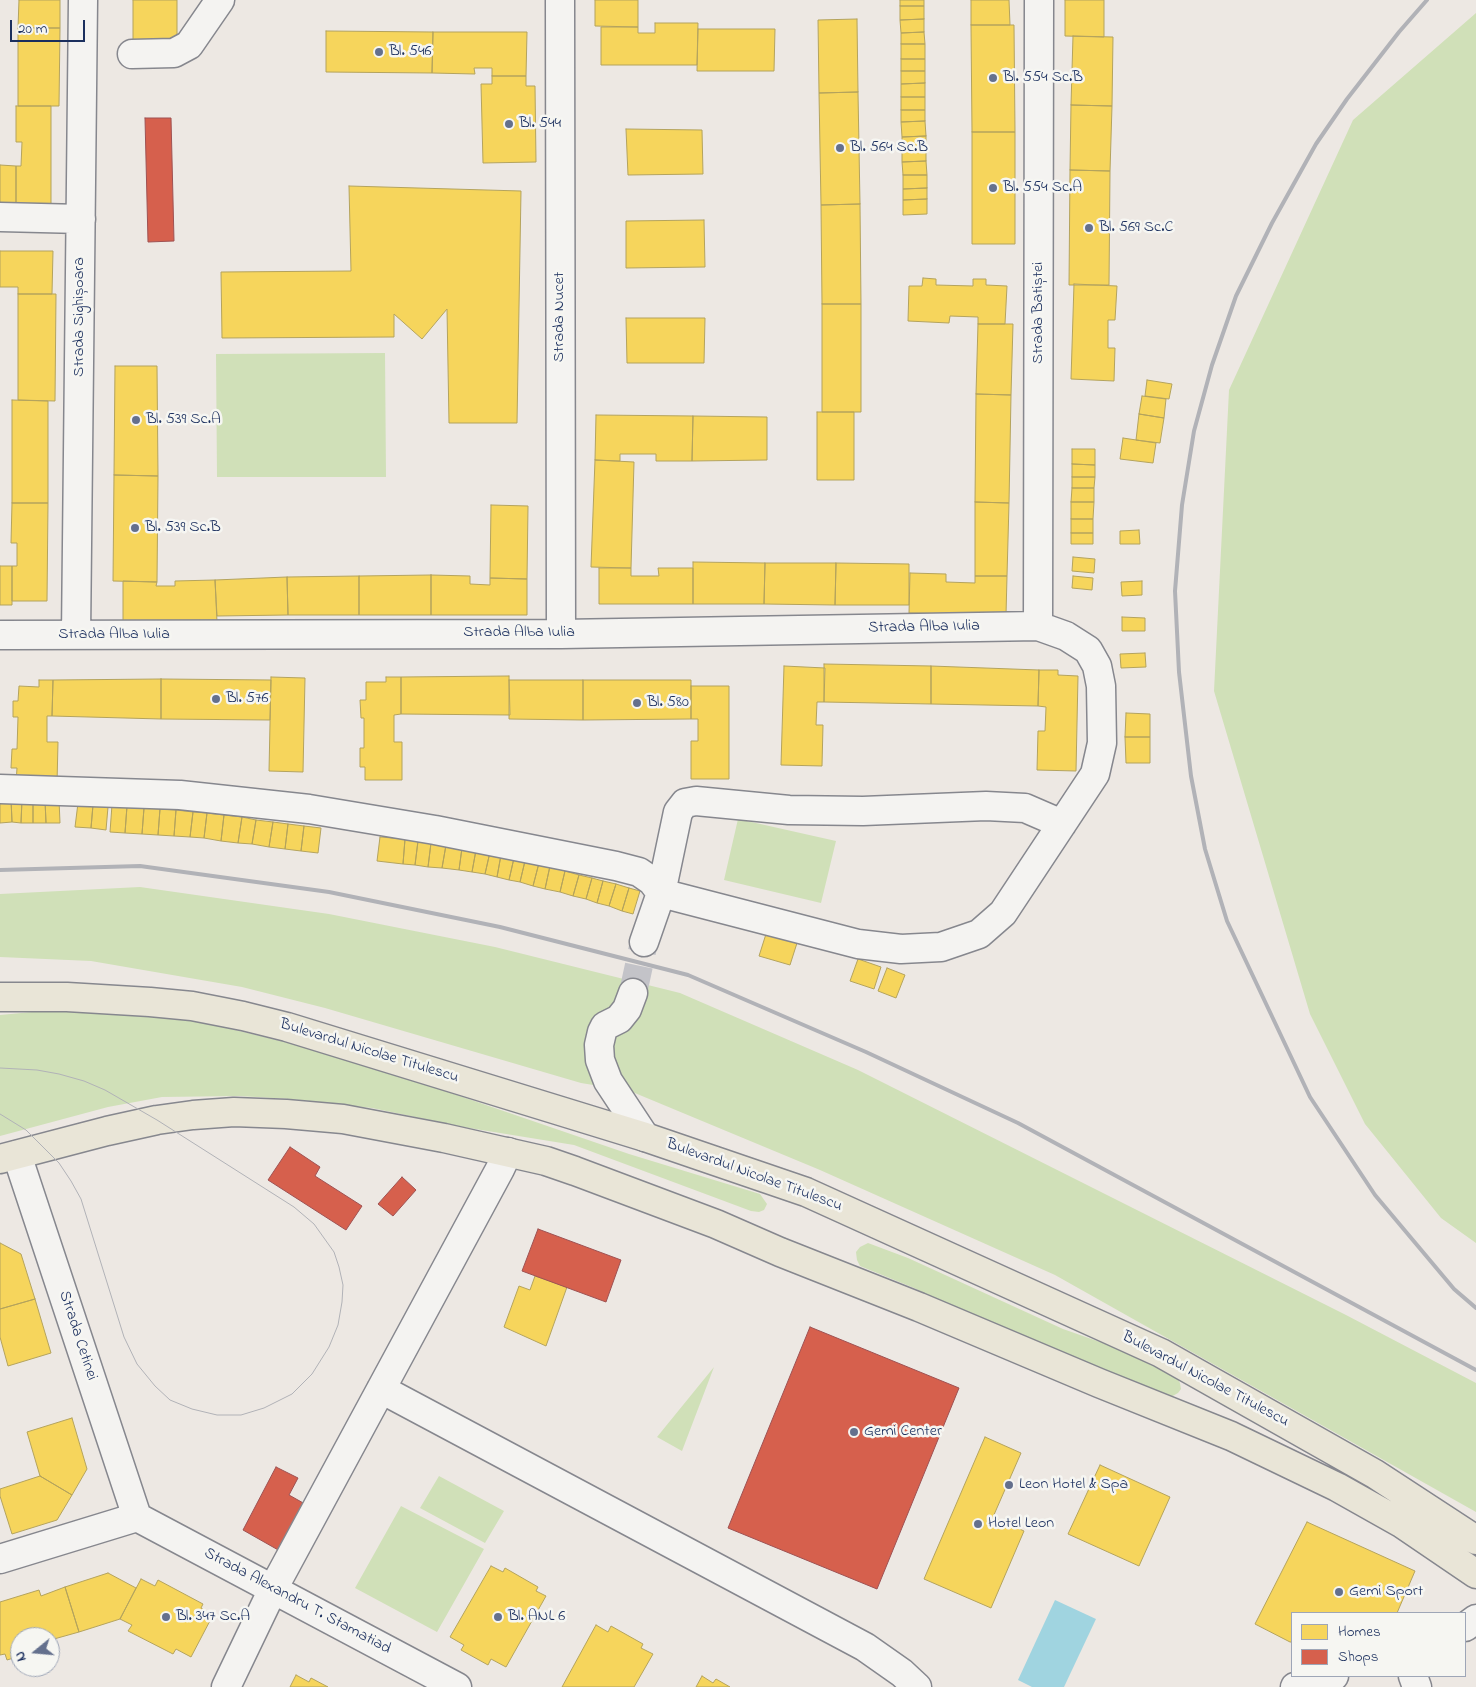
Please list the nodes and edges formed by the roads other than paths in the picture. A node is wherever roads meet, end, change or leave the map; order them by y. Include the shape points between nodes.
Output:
1 (83, 0) edge
2 (220, 0) edge
3 (560, 0) edge
4 (1039, 0) edge
5 (132, 54) dead end
6 (0, 216) edge
7 (81, 219) junction
8 (1038, 626) junction
9 (561, 634) junction
10 (0, 635) edge
11 (76, 635) junction
12 (0, 788) edge
13 (1062, 824) junction
14 (661, 893) junction
15 (644, 942) tunnel mouth
16 (633, 993) tunnel mouth
17 (0, 997) edge
18 (645, 1137) junction
19 (508, 1152) junction
20 (9, 1157) edge
21 (381, 1390) junction
22 (136, 1517) junction
23 (1476, 1540) edge
24 (0, 1559) edge
25 (1476, 1574) edge
26 (273, 1589) junction
27 (1476, 1619) edge
28 (1466, 1627) edge
29 (1330, 1677) edge
30 (226, 1687) edge
31 (456, 1687) edge
32 (916, 1687) edge
33 (1295, 1687) edge

1 - 7 street, Strada Sighișoara
2 - 5 street via 189,45 174,54
3 - 9 street, Strada Nucet
4 - 8 street, Strada Batiștei
6 - 7 street
7 - 11 street, Strada Sighișoara
8 - 9 street, Strada Alba Iulia
8 - 13 street via 1066,636 1088,650 1097,666 1101,686 1102,743 1095,774
9 - 11 street, Strada Alba Iulia
10 - 11 street, Strada Alba Iulia
12 - 14 street via 180,795 318,811 435,830 616,866 639,872
13 - 14 street via 1003,913 979,934 940,947 902,949 858,944
13 - 14 street via 1025,808 789,810 696,801 685,803 678,812
14 - 15 street
16 - 18 street via 627,1009 602,1032 600,1060 608,1081
17 - 18 main road, Bulevardul Nicolae Titulescu via 150,1002 235,1014
18 - 23 main road, Bulevardul Nicolae Titulescu via 806,1192 1161,1353 1375,1474
19 - 20 main road via 343,1119 234,1112 157,1120
19 - 21 street
19 - 25 main road via 575,1171 716,1224 1231,1436 1337,1487 1401,1523
20 - 22 street, Strada Cetinei
21 - 26 street
21 - 32 street via 864,1647 902,1673
22 - 24 street
22 - 26 street, Strada Alexandru T. Stamatiad
26 - 30 street
26 - 31 street, Strada Alexandru T. Stamatiad
27 - 28 street
29 - 33 street

